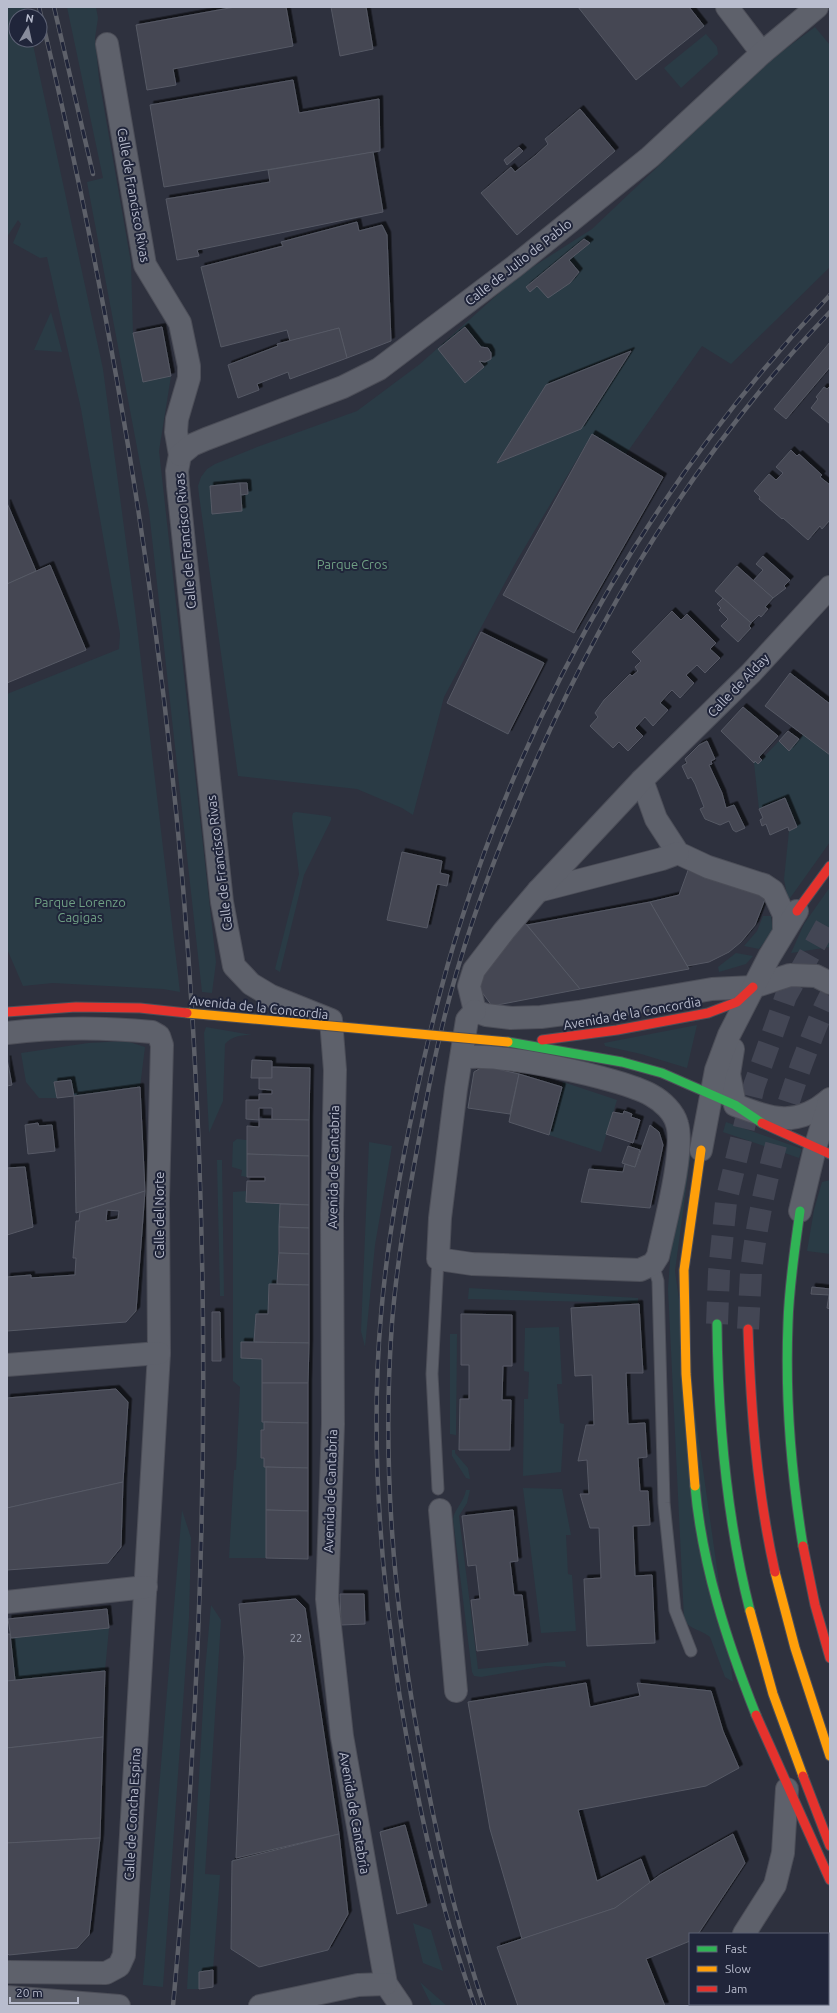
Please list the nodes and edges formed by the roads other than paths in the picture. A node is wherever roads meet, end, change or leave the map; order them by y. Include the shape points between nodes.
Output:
1 (727, 7) edge
2 (817, 7) edge
3 (107, 44) dead end
4 (762, 53) junction
5 (180, 455) junction
6 (830, 587) edge
7 (642, 780) junction
8 (678, 853) junction
9 (830, 866) edge
10 (538, 891) junction
11 (797, 911) joint
12 (784, 930) junction
13 (825, 977) edge
14 (749, 996) junction
15 (282, 1002) joint
16 (474, 1011) junction
17 (7, 1012) edge
18 (7, 1033) edge
19 (508, 1042) junction
20 (462, 1058) junction
21 (711, 1094) junction
22 (830, 1099) edge
23 (735, 1105) junction
24 (701, 1150) joint
25 (823, 1151) edge
26 (800, 1211) joint
27 (438, 1259) junction
28 (653, 1264) junction
29 (716, 1324) tunnel mouth
30 (748, 1329) tunnel mouth
31 (159, 1353) junction
32 (7, 1365) edge
33 (439, 1499) joint
34 (148, 1548) joint
35 (146, 1587) junction
36 (7, 1602) edge
37 (690, 1651) dead end
38 (830, 1658) edge
39 (456, 1691) dead end
40 (830, 1756) edge
41 (787, 1789) junction
42 (830, 1846) edge
43 (830, 1880) edge
44 (745, 1933) edge
45 (7, 1972) edge
46 (386, 1984) junction
47 (7, 1997) edge
48 (119, 2006) edge
49 (260, 2006) edge
50 (401, 2006) edge

1 - 4 street
2 - 4 street, Calle de Julio de Pablo
3 - 5 street, Calle de Francisco Rivas via 145,265 180,323 189,366 189,378 177,419 176,432
4 - 5 street, Calle de Julio de Pablo via 650,157 515,266 379,369 343,387 192,445
5 - 15 street, Calle de Francisco Rivas via 178,486 222,902 230,951 234,966 250,984
6 - 7 street, Calle de Alday via 751,673
7 - 8 street via 656,819
7 - 10 street, Calle de Alday
8 - 10 street
8 - 12 street via 708,867 764,885 773,891 784,915
9 - 11 main road
10 - 16 street, Calle de Alday via 474,970 469,986
11 - 12 street
12 - 14 street
13 - 14 street via 790,975 770,980
14 - 16 street via 712,989 541,1017 511,1018
14 - 19 main road, Avenida de la Concordia via 708,1013 617,1030
14 - 21 street via 722,1054
14 - 23 street via 729,1064 730,1087
15 - 46 street, Avenida de Cantabria via 331,1020 335,1049 332,1214 333,1424 327,1599 342,1736
16 - 20 street via 467,1020
17 - 19 main road, Avenida de la Concordia, bridge via 76,1007 140,1008
18 - 31 street, Calle del Norte via 101,1027 152,1032 159,1036 162,1045 158,1198
19 - 21 main road, Avenida de la Concordia via 622,1062 662,1073
20 - 27 street via 449,1141
20 - 28 street via 496,1058 611,1080 650,1094 669,1110 677,1123 679,1137 658,1256
21 - 23 main road, Avenida de la Concordia
21 - 24 street
22 - 23 street via 814,1111 791,1119 778,1119
22 - 25 street
23 - 25 main road, Avenida de la Concordia via 758,1121
24 - 41 main road via 684,1270 686,1374 696,1495 709,1571 719,1611 741,1678
25 - 26 street
26 - 38 main road via 788,1309 789,1424 808,1573
27 - 28 street via 472,1264 640,1270
27 - 33 lane via 432,1374
28 - 37 lane via 658,1281 664,1503 675,1610
29 - 42 main road via 717,1383 726,1484 736,1551 766,1666 793,1750
30 - 40 main road via 752,1431 776,1582
31 - 32 street
31 - 34 street, Calle del Norte
33 - 39 street
34 - 35 street, Calle de Concha Espina
35 - 36 street
35 - 45 street, Calle de Concha Espina via 124,1955 118,1966 106,1973
41 - 43 main road
41 - 44 street via 783,1853 775,1885
46 - 49 street via 358,1984
46 - 50 street, Avenida de Cantabria
47 - 48 street

